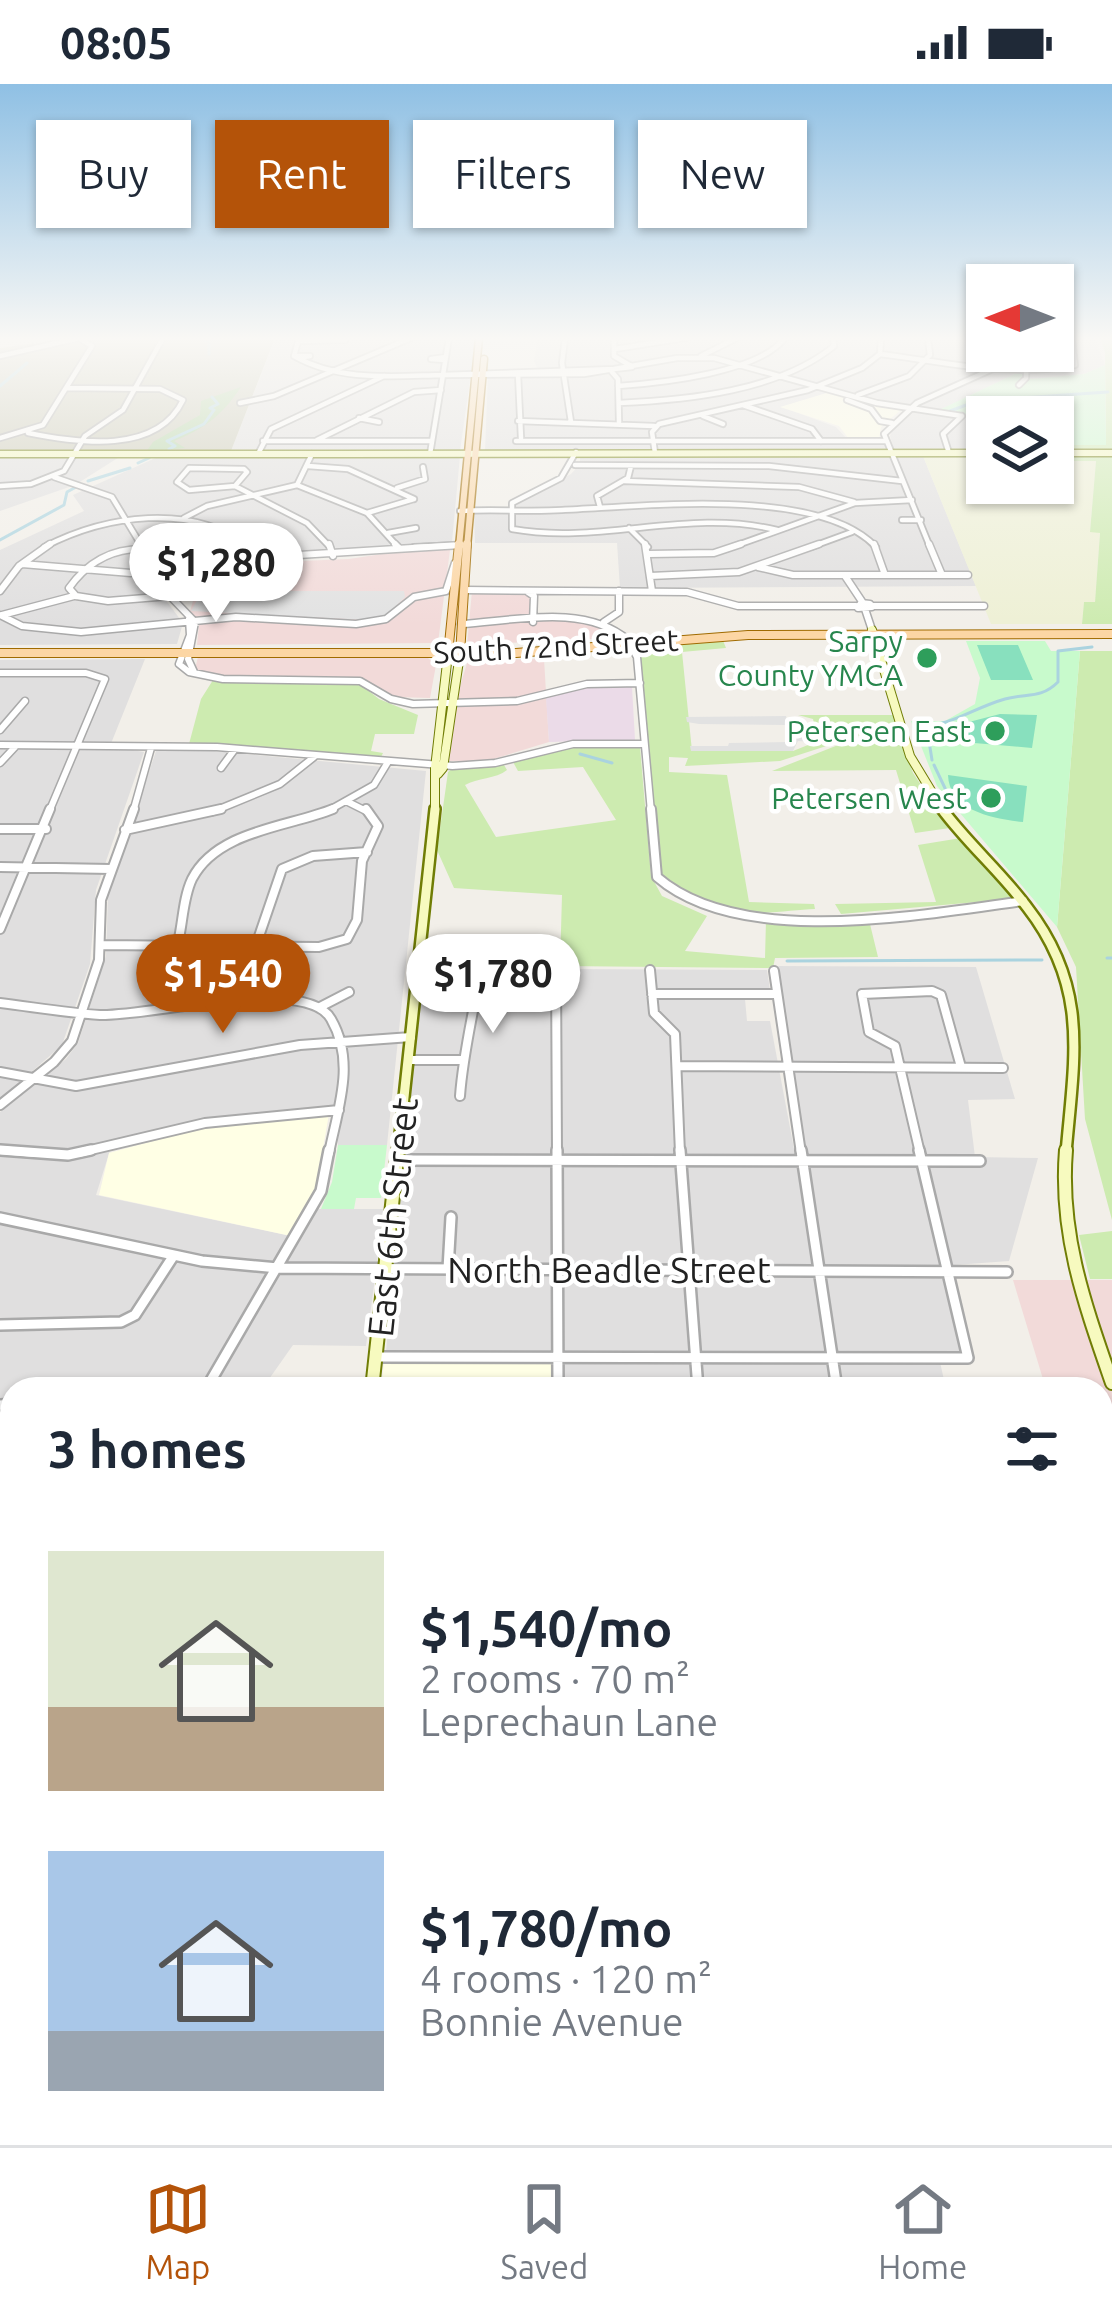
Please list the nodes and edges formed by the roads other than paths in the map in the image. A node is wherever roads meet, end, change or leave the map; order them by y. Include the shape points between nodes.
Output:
1 (36, 434) edge
2 (91, 434) edge
3 (145, 434) edge
4 (268, 434) edge
5 (327, 434) edge
6 (433, 434) edge
7 (472, 434) edge
8 (518, 434) edge
9 (654, 434) edge
10 (816, 434) edge
11 (888, 434) edge
12 (943, 434) edge
13 (316, 440) junction
14 (432, 440) junction
15 (821, 440) junction
16 (81, 441) junction
17 (263, 441) junction
18 (653, 441) junction
19 (886, 441) junction
20 (430, 453) junction
21 (469, 453) junction
22 (576, 453) junction
23 (655, 453) junction
24 (891, 453) junction
25 (949, 453) junction
26 (966, 453) edge
27 (1074, 453) edge
28 (1112, 453) edge
29 (0, 454) edge
30 (74, 454) junction
31 (258, 454) junction
32 (312, 454) junction
33 (575, 465) junction
34 (308, 466) junction
35 (632, 466) junction
36 (423, 467) dead end
37 (836, 467) dead end
38 (826, 474) junction
39 (52, 476) junction
40 (624, 481) junction
41 (902, 481) junction
42 (297, 485) junction
43 (0, 486) edge
44 (235, 486) junction
45 (395, 488) junction
46 (249, 497) junction
47 (913, 500) junction
48 (855, 503) junction
49 (600, 507) junction
50 (465, 511) junction
51 (510, 511) junction
52 (368, 512) junction
53 (125, 518) junction
54 (184, 518) junction
55 (813, 518) junction
56 (902, 520) dead end
57 (921, 520) junction
58 (693, 521) junction
59 (628, 527) junction
60 (416, 528) dead end
61 (695, 530) dead end
62 (776, 530) junction
63 (854, 532) junction
64 (388, 533) junction
65 (140, 545) junction
66 (460, 545) junction
67 (398, 547) junction
68 (807, 549) junction
69 (649, 554) junction
70 (257, 555) junction
71 (822, 555) dead end
72 (333, 556) junction
73 (456, 560) junction
74 (22, 565) junction
75 (207, 565) junction
76 (758, 567) junction
77 (81, 570) junction
78 (131, 573) dead end
79 (885, 575) junction
80 (942, 575) junction
81 (968, 575) dead end
82 (650, 576) junction
83 (845, 576) junction
84 (464, 590) junction
85 (0, 591) edge
86 (652, 591) junction
87 (528, 592) junction
88 (619, 592) junction
89 (76, 596) junction
90 (170, 596) junction
91 (419, 596) junction
92 (452, 596) junction
93 (864, 606) junction
94 (984, 606) dead end
95 (0, 615) edge
96 (189, 619) junction
97 (533, 622) junction
98 (604, 622) junction
99 (461, 624) junction
100 (873, 632) junction
101 (1108, 632) edge
102 (629, 642) junction
103 (460, 647) junction
104 (423, 649) junction
105 (0, 651) edge
106 (448, 651) junction
107 (484, 651) junction
108 (186, 652) junction
109 (412, 654) junction
110 (446, 666) junction
111 (458, 666) junction
112 (0, 673) edge
113 (640, 683) junction
114 (25, 701) dead end
115 (445, 702) junction
116 (0, 730) edge
117 (645, 744) junction
118 (0, 745) edge
119 (15, 747) junction
120 (151, 748) junction
121 (236, 748) junction
122 (76, 749) junction
123 (314, 757) junction
124 (0, 763) edge
125 (387, 764) junction
126 (441, 767) junction
127 (221, 768) dead end
128 (346, 801) junction
129 (0, 829) edge
130 (46, 829) junction
131 (125, 830) junction
132 (367, 852) junction
133 (0, 867) edge
134 (25, 867) junction
135 (111, 869) junction
136 (1024, 901) junction
137 (4, 905) edge
138 (0, 929) edge
139 (178, 943) junction
140 (256, 945) junction
141 (100, 946) junction
142 (556, 968) dead end
143 (650, 970) dead end
144 (774, 971) dead end
145 (480, 973) dead end
146 (349, 992) dead end
147 (652, 994) junction
148 (777, 994) junction
149 (0, 1003) edge
150 (320, 1007) junction
151 (81, 1014) junction
152 (411, 1037) junction
153 (342, 1041) junction
154 (408, 1060) junction
155 (462, 1060) junction
156 (677, 1066) junction
157 (787, 1066) junction
158 (901, 1066) junction
159 (961, 1067) junction
160 (1003, 1068) dead end
161 (0, 1072) edge
162 (29, 1082) junction
163 (460, 1096) dead end
164 (0, 1105) edge
165 (339, 1110) junction
166 (0, 1150) edge
167 (398, 1160) junction
168 (558, 1160) junction
169 (679, 1160) junction
170 (801, 1160) junction
171 (923, 1160) junction
172 (980, 1161) dead end
173 (451, 1217) dead end
174 (0, 1218) edge
175 (174, 1255) junction
176 (278, 1268) junction
177 (688, 1268) junction
178 (386, 1269) junction
179 (448, 1269) junction
180 (558, 1269) junction
181 (818, 1269) junction
182 (947, 1270) junction
183 (1007, 1272) dead end
184 (0, 1325) edge
185 (377, 1357) junction
186 (558, 1357) junction
187 (695, 1357) junction
188 (831, 1357) junction
189 (213, 1377) edge
190 (374, 1377) edge
191 (558, 1377) edge
192 (697, 1377) edge
193 (835, 1377) edge
194 (1110, 1377) edge

1 - 16 street
2 - 16 street
3 - 16 street
4 - 17 street
5 - 13 street
6 - 14 street
7 - 21 main road
8 - 18 street
9 - 18 street
10 - 15 street
11 - 19 street
12 - 25 street
13 - 14 street
13 - 17 street
14 - 20 street
15 - 18 street
15 - 19 street
16 - 30 street
17 - 31 street
18 - 23 street
19 - 24 street
20 - 21 main road
20 - 32 main road
21 - 22 main road
21 - 50 main road
22 - 23 main road
22 - 33 street
23 - 24 main road
24 - 25 main road
24 - 41 street
25 - 26 main road
27 - 28 main road
29 - 30 main road
30 - 31 main road
30 - 39 street
31 - 32 main road
32 - 34 street
33 - 35 street
33 - 51 street
34 - 42 street
34 - 45 street via 345,468
35 - 38 street
35 - 40 street
36 - 45 street via 425,478
37 - 38 street
38 - 41 street
39 - 43 street
39 - 53 street via 106,492
40 - 48 street via 760,485
40 - 49 street via 597,496
41 - 47 street
42 - 46 street
42 - 52 street
44 - 44 street via 244,469 185,469 177,482 204,491
44 - 46 street
45 - 52 street via 414,499
46 - 54 street
46 - 72 street via 312,524
47 - 48 street
47 - 57 street
48 - 55 street
49 - 51 street
49 - 55 street via 741,502
50 - 51 street
50 - 66 main road
51 - 59 street via 510,527 525,532
52 - 64 street
53 - 54 street
53 - 65 street
53 - 74 street via 57,542
54 - 70 street via 248,543
55 - 62 street
55 - 63 street
56 - 57 street
57 - 80 street
58 - 59 street
58 - 61 street
58 - 62 street
59 - 69 street
60 - 64 street
62 - 69 street via 714,553
63 - 68 street
63 - 79 street via 873,542
64 - 67 street
65 - 75 street via 167,546
65 - 77 street
66 - 67 street
66 - 73 main road
66 - 84 main road
67 - 72 street
68 - 71 street
68 - 76 street
69 - 82 street
70 - 72 street
70 - 75 street
73 - 84 main road
73 - 91 street via 446,591
73 - 92 main road
74 - 77 street
74 - 85 street
75 - 90 street via 180,578
76 - 82 street
76 - 83 street
77 - 78 street
77 - 89 street via 69,588
79 - 80 street
79 - 83 street
80 - 81 street
82 - 86 street
83 - 93 street
84 - 87 street
84 - 99 main road
86 - 88 street
86 - 93 street via 693,592 738,606
87 - 88 street
87 - 97 street
88 - 98 street via 619,612
89 - 90 street
89 - 95 street
90 - 96 street
91 - 92 street
91 - 96 street via 398,615 368,623
92 - 104 main road via 444,643
92 - 106 main road
93 - 94 street
93 - 100 street
95 - 96 street via 50,630
96 - 108 street
97 - 98 street
97 - 99 street
98 - 102 street
99 - 103 main road
100 - 101 main road, South 72nd Street
100 - 102 main road, South 72nd Street
100 - 102 main road, South 72nd Street
100 - 136 main road via 920,778
102 - 107 main road, South 72nd Street
102 - 107 main road, South 72nd Street
102 - 113 street
103 - 106 main road, South 72nd Street
103 - 107 main road
103 - 111 main road
104 - 106 main road, South 72nd Street
104 - 108 main road, South 72nd Street
105 - 108 main road, South 72nd Street
106 - 109 main road, South 72nd Street
106 - 110 main road
107 - 111 main road
108 - 109 main road, South 72nd Street
108 - 115 street via 181,668 195,674 359,682 406,702
109 - 110 main road via 440,657
110 - 115 main road
111 - 115 main road
112 - 122 street via 105,679
113 - 115 street
113 - 117 street
114 - 116 street
115 - 126 main road, East 6th Street
117 - 126 street via 573,744
117 - 136 street via 657,878 690,906 729,916 850,917
118 - 119 street
119 - 122 street
119 - 124 street
120 - 121 street
120 - 122 street
120 - 131 street
121 - 123 street
121 - 127 street
122 - 130 street
123 - 125 street
123 - 131 street via 276,789 171,824
125 - 126 street
125 - 128 street
126 - 152 main road, East 6th Street
128 - 132 street via 377,821
128 - 139 street via 211,856 191,880
129 - 130 street
130 - 134 street
131 - 135 street
132 - 140 street via 314,856 282,869
132 - 140 street via 347,939 319,947
133 - 134 street
134 - 135 street
134 - 137 street
135 - 141 street via 100,900
136 - 194 main road via 1055,948 1072,1000 1066,1230
137 - 138 street
139 - 140 street
139 - 141 street
141 - 151 street
142 - 168 street
143 - 147 street
144 - 148 street
145 - 155 street
146 - 150 street
147 - 148 street
147 - 156 street via 653,1013 675,1034
148 - 157 street
149 - 151 street
150 - 151 street via 276,997
150 - 153 street
151 - 162 street via 66,1050
152 - 153 street
152 - 154 main road, East 6th Street
153 - 162 street via 84,1088
153 - 165 street
154 - 155 street
154 - 167 main road, East 6th Street
155 - 163 street
156 - 157 street
156 - 169 street
157 - 158 street
157 - 170 street
158 - 159 street
158 - 159 street via 895,1047 869,1032 862,994 941,994
158 - 171 street
159 - 160 street
161 - 162 street
162 - 164 street
165 - 166 street via 205,1123 68,1155
165 - 176 street via 321,1191
167 - 168 street
167 - 178 main road, East 6th Street
168 - 169 street
168 - 180 street
169 - 170 street
169 - 177 street
170 - 171 street
170 - 181 street
171 - 172 street
171 - 182 street
173 - 179 street
174 - 175 street, North Beadle Street
175 - 176 street, North Beadle Street
175 - 184 street via 135,1315 121,1322
176 - 178 street, North Beadle Street
176 - 189 street
177 - 180 street, North Beadle Street
177 - 181 street, North Beadle Street
177 - 187 street
178 - 179 street, North Beadle Street
178 - 185 main road, East 6th Street
179 - 180 street, North Beadle Street
180 - 186 street
181 - 182 street, North Beadle Street
181 - 188 street
182 - 183 street, North Beadle Street
182 - 188 street via 968,1358
185 - 186 street
185 - 190 main road, East 6th Street
186 - 187 street
186 - 191 street
187 - 188 street
187 - 192 street
188 - 193 street

